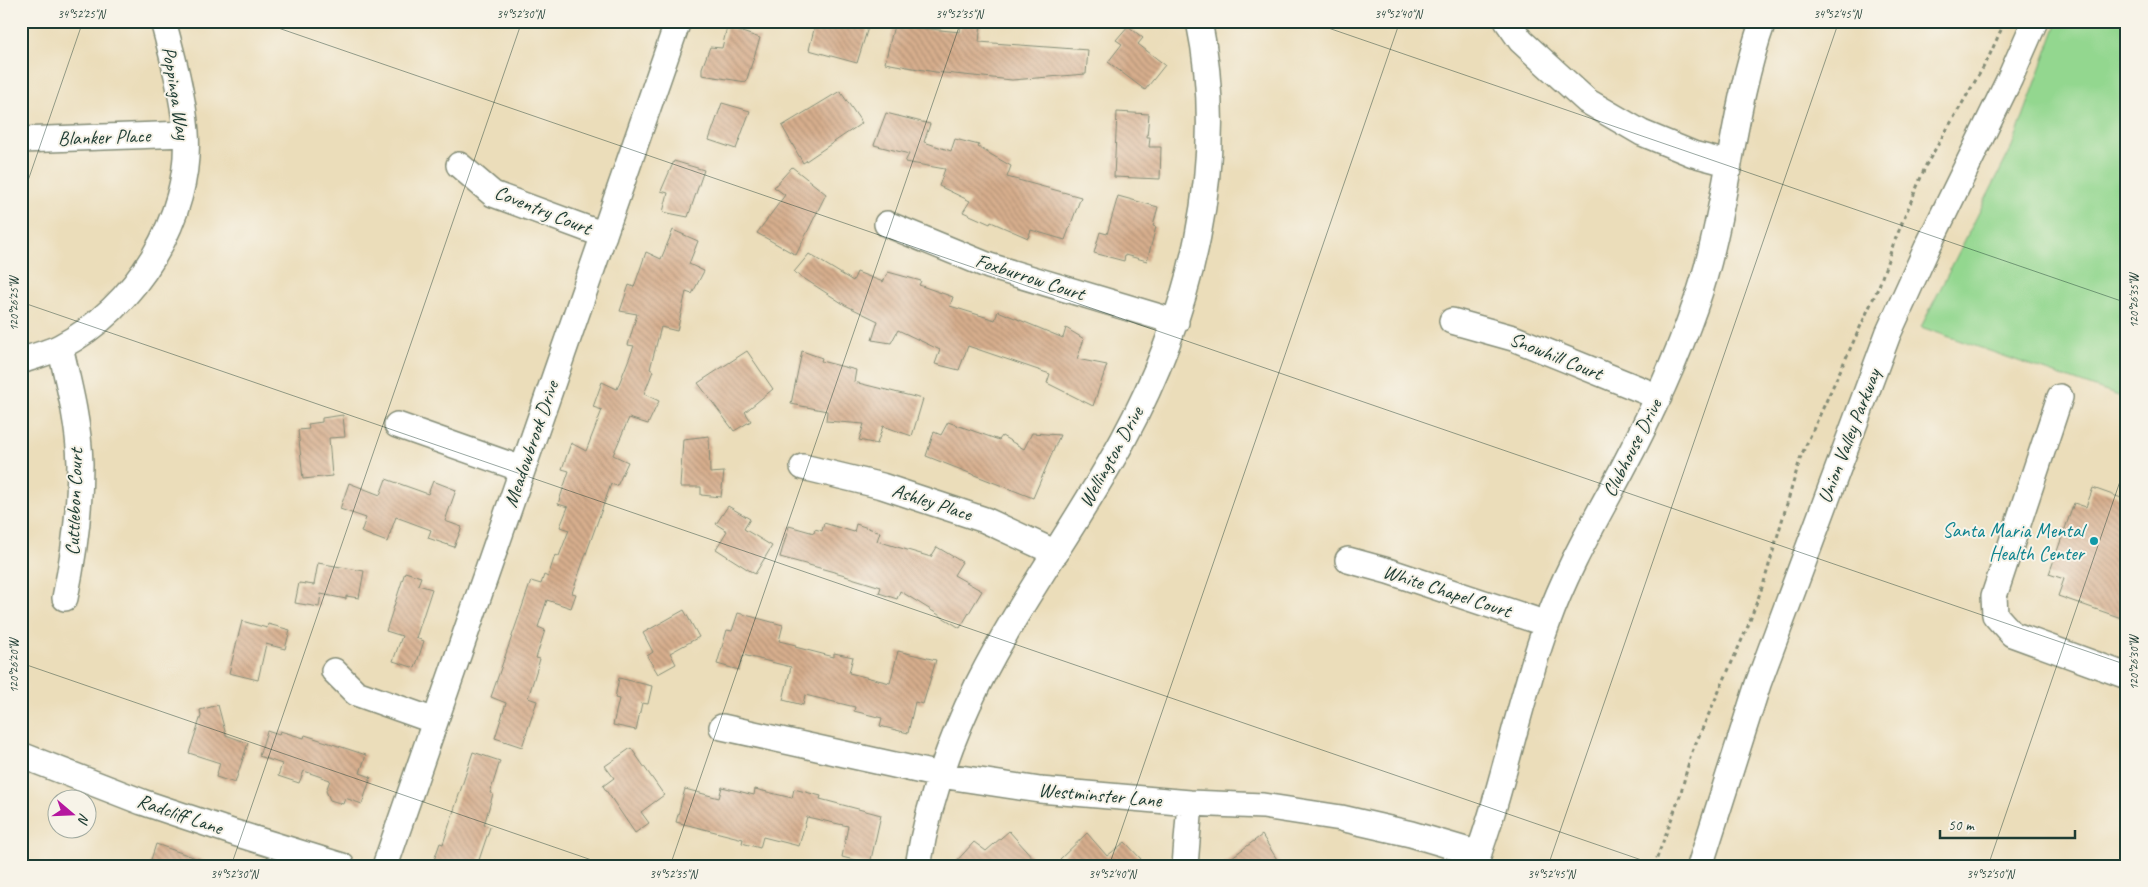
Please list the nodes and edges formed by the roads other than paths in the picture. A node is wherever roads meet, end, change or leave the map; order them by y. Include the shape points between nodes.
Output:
1 (163, 21) edge
2 (678, 21) edge
3 (1199, 21) edge
4 (1507, 21) edge
5 (1763, 21) edge
6 (2035, 21) edge
7 (186, 134) junction
8 (21, 140) edge
9 (1728, 162) junction
10 (459, 165) dead end
11 (887, 224) dead end
12 (604, 235) junction
13 (1452, 321) dead end
14 (1176, 322) junction
15 (60, 346) junction
16 (21, 361) edge
17 (1659, 397) junction
18 (2060, 397) dead end
19 (397, 424) dead end
20 (803, 467) dead end
21 (522, 470) junction
22 (1056, 553) junction
23 (1348, 560) dead end
24 (65, 598) dead end
25 (1547, 624) junction
26 (334, 671) dead end
27 (2127, 676) edge
28 (435, 721) junction
29 (722, 727) dead end
30 (21, 755) edge
31 (940, 776) junction
32 (1190, 802) junction
33 (1477, 860) edge
34 (342, 866) edge
35 (385, 866) edge
36 (918, 866) edge
37 (1185, 866) edge
38 (1700, 866) edge

1 - 7 street, Poppinga Way via 179,82
2 - 12 street, Meadowbrook Drive
3 - 14 street, Wellington Drive via 1209,104 1206,171 1197,246
4 - 9 street via 1521,40 1587,101 1642,133 1693,154
5 - 9 street, Clubhouse Drive via 1750,56
6 - 38 street, Union Valley Parkway via 1888,334 1758,684
7 - 8 street, Blanker Place
7 - 15 street, Poppinga Way via 184,178 163,240 147,267 128,294
9 - 17 street, Clubhouse Drive via 1716,234 1698,296
10 - 12 street, Coventry Court via 494,194
11 - 14 street, Foxburrow Court via 989,266
12 - 21 street, Meadowbrook Drive
13 - 17 street, Snowhill Court via 1512,338
14 - 22 street, Wellington Drive via 1153,382 1122,442
15 - 16 street, Poppinga Way
15 - 24 street, Cuttlebon Court via 74,412 80,464
17 - 25 street, Clubhouse Drive via 1575,556
18 - 27 street via 1994,596 1995,615 2012,634
19 - 21 street
20 - 22 street, Ashley Place via 882,486 985,520
21 - 28 street, Meadowbrook Drive
22 - 31 street, Wellington Drive via 978,684
23 - 25 street, White Chapel Court
25 - 33 street, Clubhouse Drive
26 - 28 street via 356,693
28 - 35 street, Meadowbrook Drive
29 - 31 street, Westminster Lane
30 - 34 street, Radcliff Lane via 142,802
31 - 32 street, Westminster Lane via 1040,790
31 - 36 street, Wellington Drive
32 - 33 street, Westminster Lane via 1263,806 1341,818 1411,834
32 - 37 street

